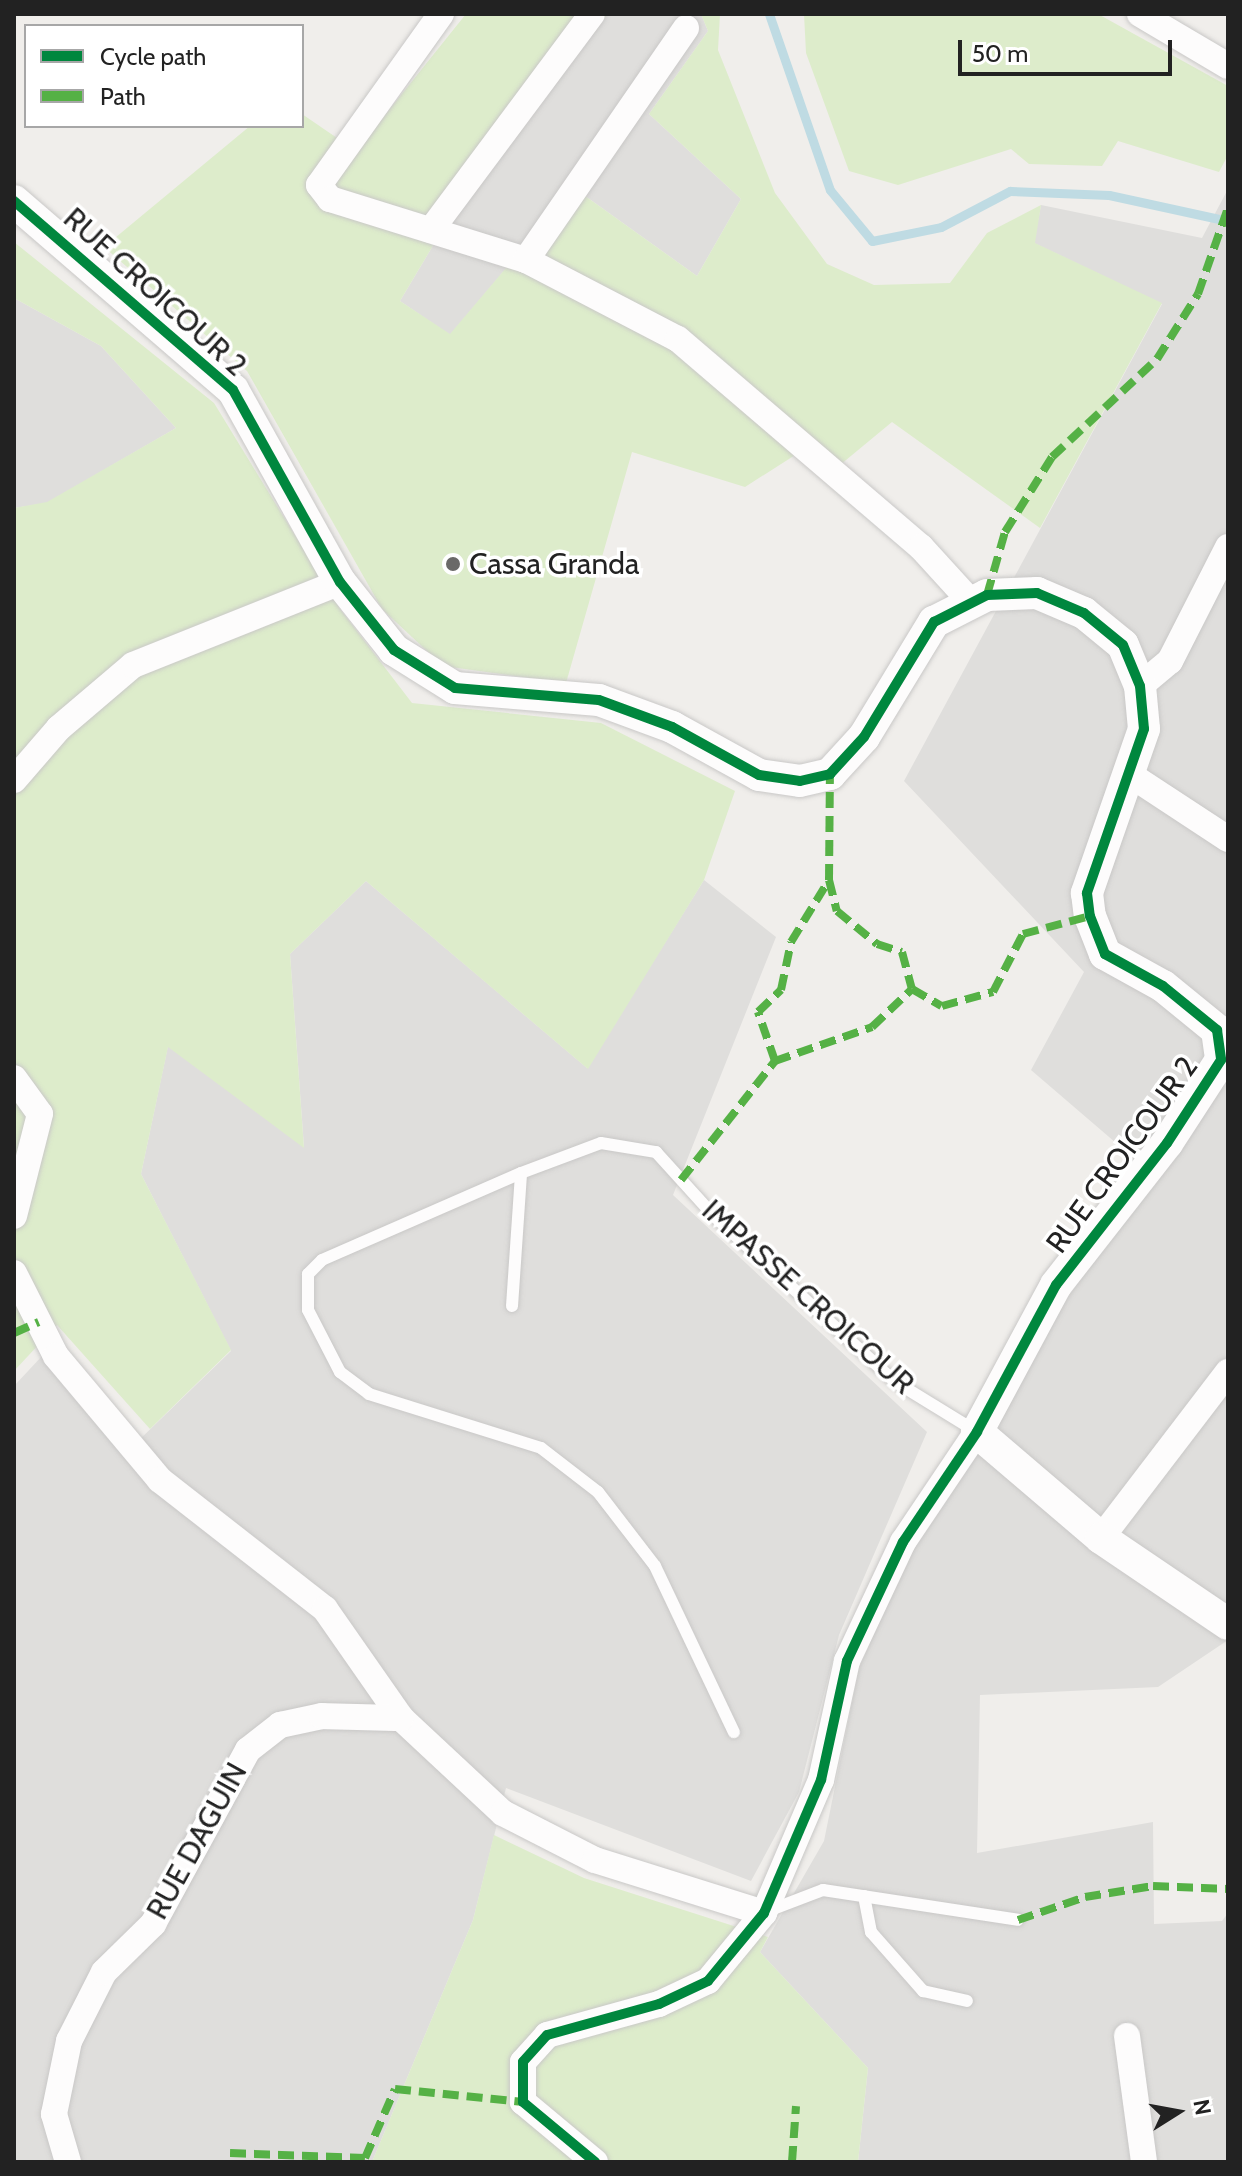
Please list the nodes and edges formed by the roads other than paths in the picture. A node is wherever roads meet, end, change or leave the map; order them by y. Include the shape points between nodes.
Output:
1 (441, 14) edge
2 (592, 14) edge
3 (1141, 14) edge
4 (686, 28) dead end
5 (1228, 66) edge
6 (14, 201) edge
7 (431, 230) junction
8 (526, 260) junction
9 (1228, 547) edge
10 (340, 582) junction
11 (972, 603) junction
12 (1140, 686) junction
13 (1132, 776) junction
14 (14, 780) edge
15 (1228, 839) edge
16 (14, 1078) edge
17 (521, 1173) junction
18 (14, 1216) edge
19 (14, 1273) edge
20 (512, 1306) dead end
21 (1228, 1372) edge
22 (977, 1432) junction
23 (1101, 1538) junction
24 (1228, 1624) edge
25 (401, 1718) junction
26 (734, 1732) dead end
27 (864, 1896) junction
28 (764, 1913) junction
29 (1018, 1920) dead end
30 (967, 2001) dead end
31 (1127, 2036) dead end
32 (68, 2162) edge
33 (595, 2162) edge
34 (1144, 2162) edge

1 - 7 street via 319,185 330,199
2 - 7 street
3 - 5 street
4 - 8 street
6 - 10 street, RUE CROICOUR 2 via 233,390
7 - 8 street
8 - 11 street via 678,339 921,547
9 - 12 street via 1170,661
10 - 11 street, RUE CROICOUR 2 via 394,650 455,688 599,700 672,727 759,775 800,781 830,774 864,737 934,622
10 - 14 street via 133,665 59,728
11 - 12 street, RUE CROICOUR 2 via 987,595 1037,593 1084,613 1123,645
12 - 13 street, RUE CROICOUR 2 via 1144,729
13 - 15 street
13 - 22 street, RUE CROICOUR 2 via 1087,893 1090,916 1105,954 1163,986 1217,1030 1221,1060 1167,1143 1056,1285
16 - 18 street via 40,1114
17 - 20 lane
17 - 22 lane, IMPASSE CROICOUR via 601,1143 656,1152 714,1216 894,1381
17 - 26 lane, IMPASSE CROICOUR via 322,1260 308,1274 308,1310 340,1372 369,1394 530,1443 598,1492 655,1566
19 - 25 street via 56,1356 160,1480 325,1609
21 - 23 street
22 - 23 street, IMPASSE CROICOUR
22 - 28 street via 903,1542 847,1661 821,1780
23 - 24 street, IMPASSE CROICOUR
25 - 28 street via 503,1813 595,1860
25 - 32 street, RUE DAGUIN via 322,1716 280,1725 248,1750 153,1924 104,1972 69,2041 54,2114
27 - 28 lane via 823,1890
27 - 29 lane
27 - 30 lane via 871,1932 923,1991
28 - 33 street via 708,1981 659,2004 547,2035 523,2062 523,2102
31 - 34 street

